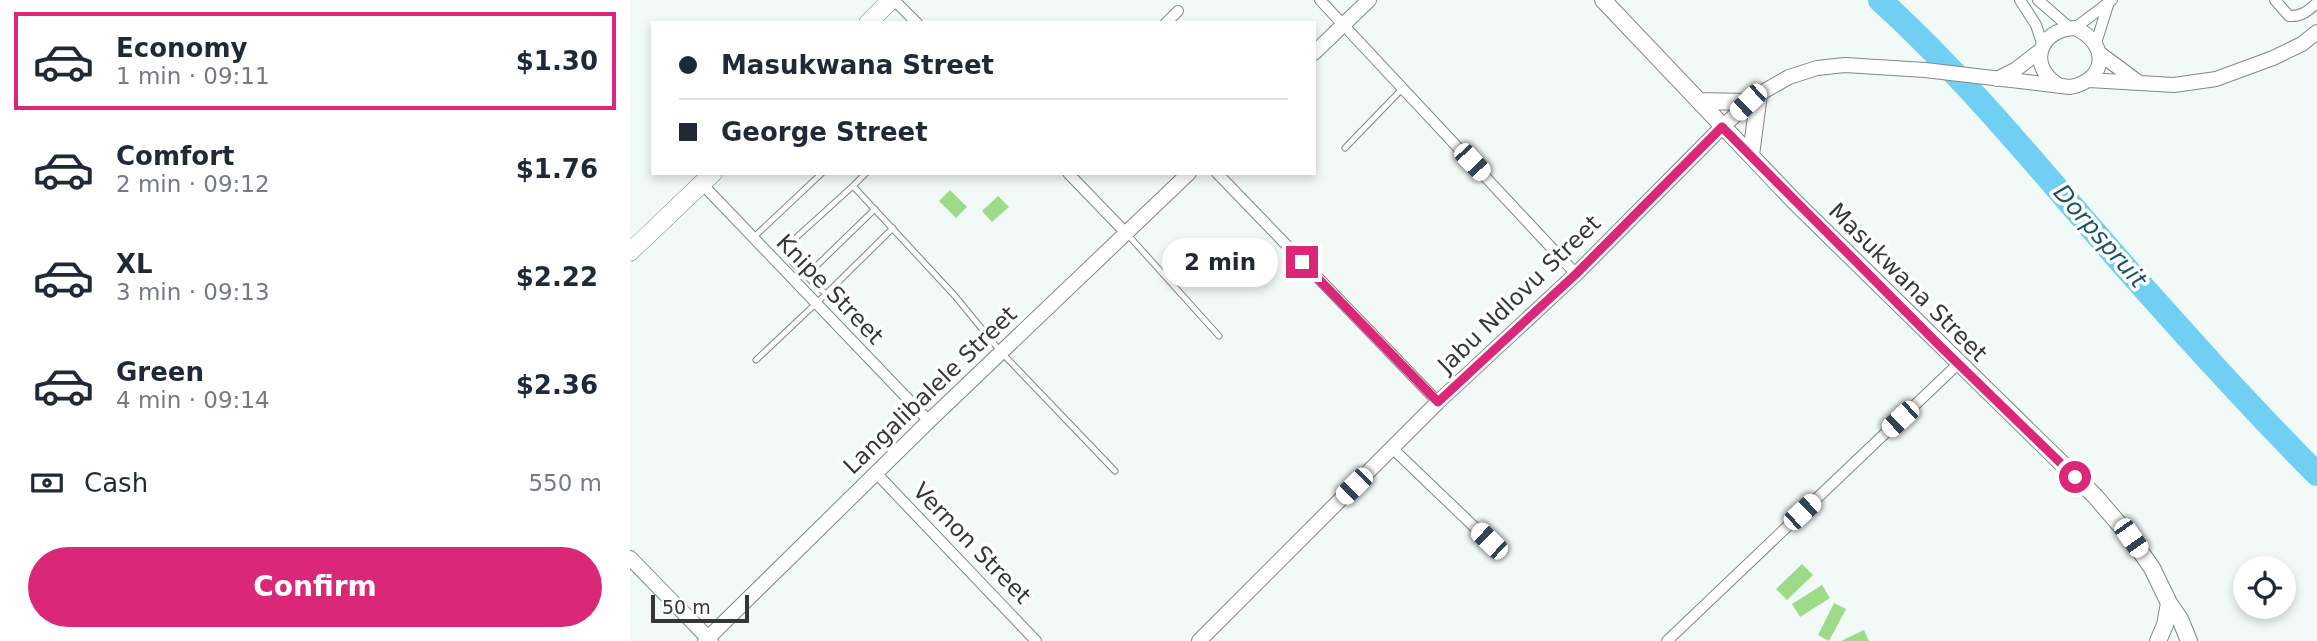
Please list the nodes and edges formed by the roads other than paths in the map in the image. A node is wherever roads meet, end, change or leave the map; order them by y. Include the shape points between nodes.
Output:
1 (892, 0) edge
2 (1320, 0) edge
3 (1369, 0) edge
4 (1602, 0) edge
5 (2020, 0) edge
6 (2038, 0) edge
7 (2274, 0) edge
8 (2111, 1) edge
9 (2317, 3) edge
10 (1178, 11) dead end
11 (870, 21) edge
12 (915, 21) edge
13 (1168, 21) edge
14 (1343, 24) junction
15 (2073, 28) junction
16 (2317, 32) edge
17 (2042, 48) junction
18 (2098, 48) junction
19 (1316, 51) edge
20 (1992, 78) junction
21 (2089, 80) junction
22 (2140, 82) junction
23 (2060, 86) junction
24 (1403, 88) junction
25 (1753, 98) junction
26 (1699, 101) junction
27 (1722, 127) junction
28 (1345, 148) dead end
29 (1751, 155) junction
30 (820, 175) edge
31 (864, 175) edge
32 (1070, 175) edge
33 (1187, 175) edge
34 (1219, 175) edge
35 (708, 178) edge
36 (853, 186) junction
37 (875, 209) junction
38 (893, 228) junction
39 (1126, 233) junction
40 (753, 238) junction
41 (630, 252) edge
42 (1576, 274) junction
43 (806, 276) junction
44 (826, 294) junction
45 (816, 305) junction
46 (1219, 336) dead end
47 (1001, 352) junction
48 (755, 360) dead end
49 (1958, 364) junction
50 (1438, 402) junction
51 (929, 421) junction
52 (1392, 448) junction
53 (1115, 471) dead end
54 (876, 473) junction
55 (1489, 541) dead end
56 (630, 558) edge
57 (2169, 603) junction
58 (708, 640) edge
59 (1201, 640) edge
60 (1036, 641) edge
61 (1667, 641) edge
62 (2158, 641) edge
63 (2189, 641) edge

1 - 11 main road
1 - 12 street
2 - 14 street
3 - 14 street
4 - 26 main road, Masukwana Street
5 - 17 street via 2036,25
6 - 15 street
7 - 9 street via 2289,16
8 - 15 street
8 - 18 street
10 - 13 street
14 - 19 street
14 - 24 street
15 - 17 street via 2055,32
15 - 18 street via 2085,32
16 - 22 street via 2273,58 2216,79 2186,85
17 - 20 street via 2015,70
17 - 23 street via 2046,75
18 - 21 street via 2096,72
18 - 22 street
20 - 23 street, Jabu Ndlovu Street
20 - 25 street, Jabu Ndlovu Street via 1846,65 1789,77
21 - 22 street
21 - 23 street
24 - 28 lane
24 - 42 street
25 - 26 main road
25 - 27 street, Jabu Ndlovu Street
25 - 29 main road
26 - 27 main road, Masukwana Street
27 - 29 main road, Masukwana Street
27 - 42 street, Jabu Ndlovu Street
29 - 49 main road, Masukwana Street
30 - 40 lane
31 - 36 lane
32 - 39 street
33 - 39 street, Langalibalele Street
34 - 50 street
35 - 40 street, Knipe Street
35 - 41 main road
36 - 37 lane
36 - 43 lane via 789,244 793,263
37 - 38 lane
37 - 43 lane
38 - 44 lane
38 - 47 lane
39 - 46 lane
39 - 47 street, Langalibalele Street
40 - 45 street, Knipe Street
42 - 50 street, Jabu Ndlovu Street
43 - 44 lane
44 - 45 lane
45 - 48 lane
45 - 51 street, Knipe Street
47 - 51 street, Langalibalele Street
47 - 53 lane
49 - 57 main road, Masukwana Street via 2095,496 2152,568
49 - 61 street
50 - 52 street, Jabu Ndlovu Street
51 - 54 street, Langalibalele Street
52 - 55 street
52 - 59 street, Jabu Ndlovu Street
54 - 58 street, Langalibalele Street
54 - 60 street, Vernon Street
56 - 58 street
57 - 62 main road
57 - 63 main road, Masukwana Street

